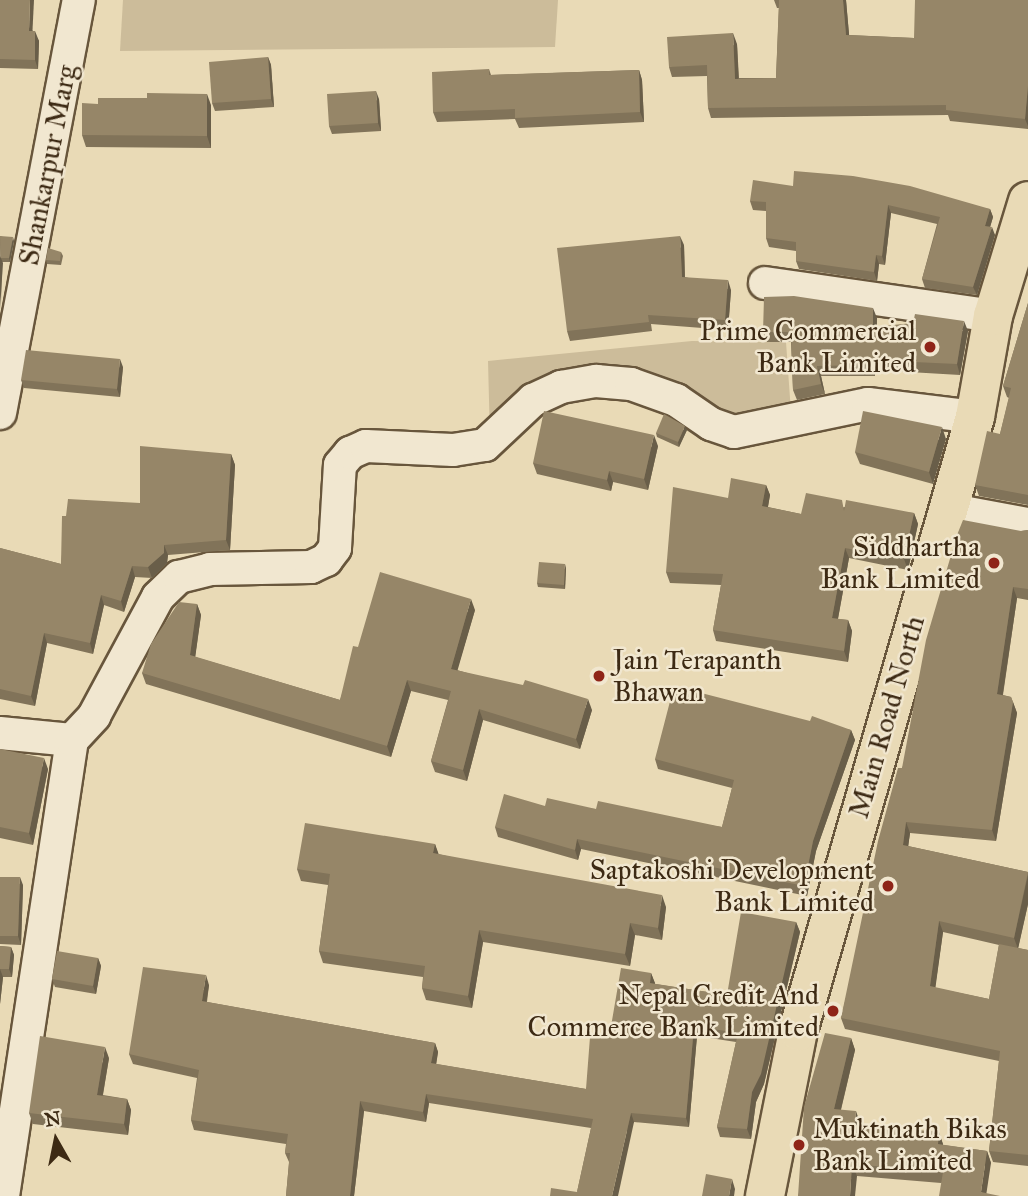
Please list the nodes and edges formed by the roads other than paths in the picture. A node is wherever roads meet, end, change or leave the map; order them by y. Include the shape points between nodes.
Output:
1 (79, 0) edge
2 (1028, 201) edge
3 (765, 283) dead end
4 (993, 316) junction
5 (0, 413) edge
6 (975, 417) junction
7 (946, 509) junction
8 (1028, 524) edge
9 (0, 733) edge
10 (72, 740) junction
11 (4, 1196) edge
12 (765, 1196) edge

1 - 5 street, Shankarpur Marg
2 - 4 main road, Main Road North
3 - 4 street
4 - 6 main road, Main Road North
6 - 7 main road, Main Road North
6 - 10 street via 868,404 734,432 711,424 665,396 631,384 596,381 561,387 533,400 485,445 453,450 366,446 340,465 335,548 326,560 311,566 210,569 179,577 158,597 94,716
7 - 8 street
7 - 12 main road, Main Road North via 798,1031
9 - 10 street
10 - 11 street

